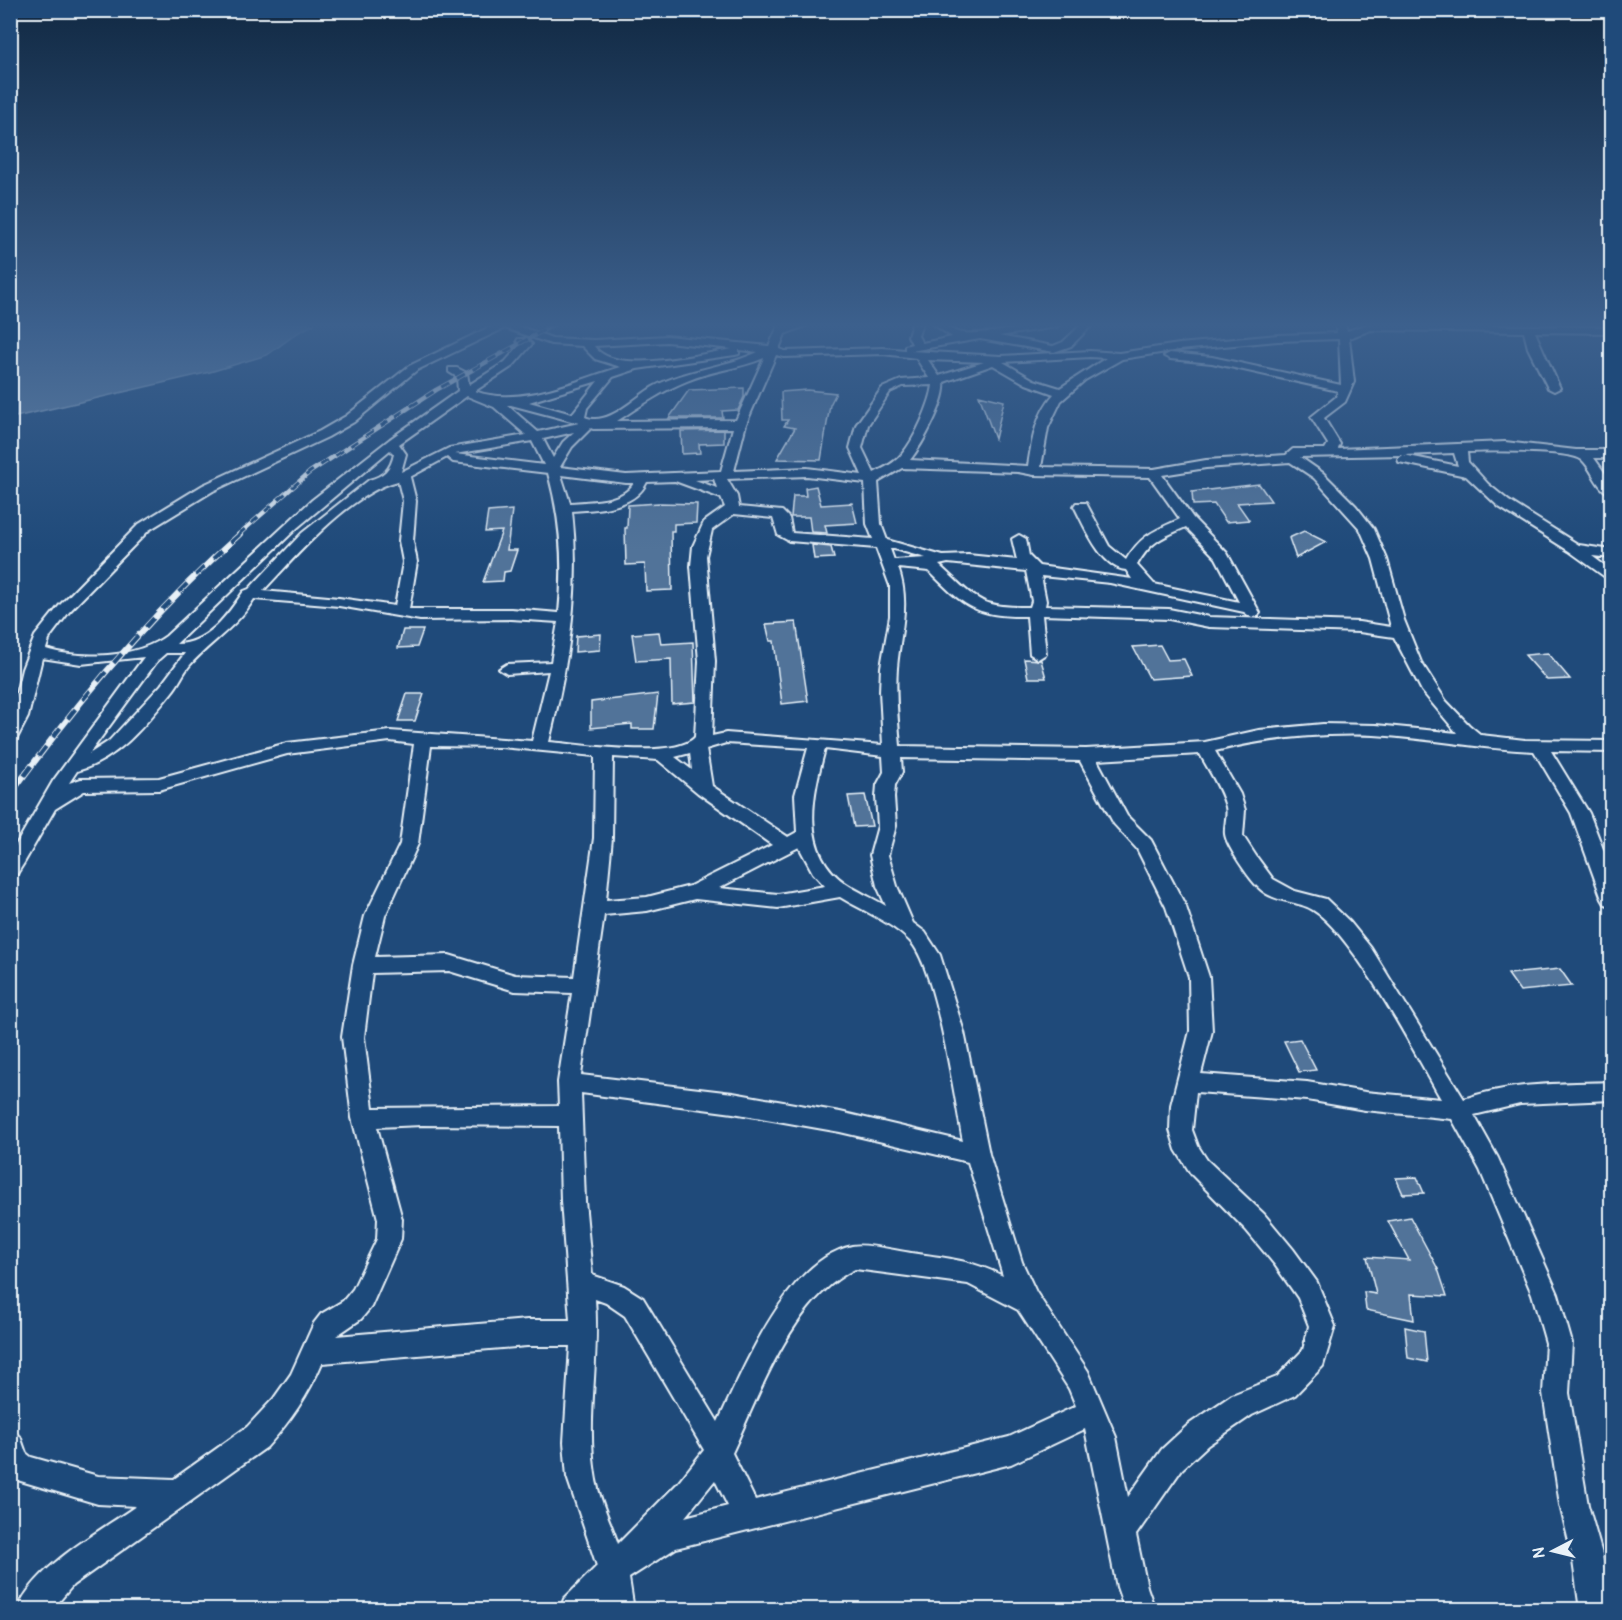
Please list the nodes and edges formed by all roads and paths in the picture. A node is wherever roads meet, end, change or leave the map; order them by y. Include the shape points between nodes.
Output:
1 (374, 400) edge
2 (441, 400) edge
3 (489, 400) edge
4 (521, 400) edge
5 (589, 400) edge
6 (642, 400) edge
7 (752, 400) edge
8 (877, 400) edge
9 (936, 400) edge
10 (1054, 400) edge
11 (1339, 400) edge
12 (494, 402) junction
13 (513, 402) junction
14 (587, 423) junction
15 (740, 424) junction
16 (535, 436) junction
17 (916, 447) junction
18 (396, 448) junction
19 (1330, 452) junction
20 (1461, 453) junction
21 (1580, 454) junction
22 (1611, 454) edge
23 (439, 456) junction
24 (1414, 459) junction
25 (1297, 460) junction
26 (902, 464) junction
27 (966, 467) junction
28 (553, 469) junction
29 (1034, 471) junction
30 (1467, 472) junction
31 (1154, 473) junction
32 (403, 476) junction
33 (723, 476) junction
34 (678, 478) junction
35 (642, 479) junction
36 (384, 480) junction
37 (871, 480) junction
38 (1611, 491) edge
39 (730, 503) junction
40 (1081, 506) dead end
41 (563, 508) junction
42 (1188, 522) junction
43 (1020, 539) dead end
44 (880, 544) junction
45 (1574, 548) junction
46 (1611, 554) edge
47 (948, 559) junction
48 (888, 564) junction
49 (918, 564) junction
50 (1127, 566) junction
51 (1032, 567) junction
52 (1088, 577) junction
53 (1611, 578) edge
54 (1148, 586) junction
55 (249, 594) junction
56 (1248, 608) junction
57 (401, 611) junction
58 (1037, 611) junction
59 (564, 618) junction
60 (1261, 624) junction
61 (1400, 633) junction
62 (206, 642) junction
63 (161, 648) junction
64 (36, 651) junction
65 (1038, 654) dead end
66 (557, 666) junction
67 (507, 669) dead end
68 (10, 736) edge
69 (423, 738) junction
70 (1475, 739) junction
71 (818, 743) junction
72 (697, 745) junction
73 (1539, 745) junction
74 (539, 747) junction
75 (1611, 747) edge
76 (1205, 748) junction
77 (892, 750) junction
78 (604, 752) junction
79 (662, 755) junction
80 (1086, 755) junction
81 (72, 767) junction
82 (704, 789) junction
83 (51, 804) junction
84 (807, 834) junction
85 (786, 845) junction
86 (751, 865) junction
87 (10, 869) edge
88 (842, 890) junction
89 (695, 892) junction
90 (739, 898) junction
91 (1611, 899) edge
92 (595, 908) junction
93 (906, 928) junction
94 (363, 965) junction
95 (582, 985) junction
96 (569, 1082) junction
97 (1186, 1082) junction
98 (1611, 1091) edge
99 (1460, 1110) junction
100 (571, 1116) junction
101 (363, 1118) junction
102 (977, 1154) junction
103 (580, 1285) junction
104 (1027, 1301) junction
105 (583, 1333) junction
106 (314, 1351) junction
107 (1092, 1412) junction
108 (10, 1446) edge
109 (718, 1451) junction
110 (176, 1493) junction
111 (747, 1515) junction
112 (1121, 1532) junction
113 (613, 1572) junction
114 (33, 1610) edge
115 (575, 1610) edge
116 (619, 1610) edge
117 (1140, 1610) edge
118 (1595, 1610) edge

1 - 64 street via 350,419 208,489 144,526 64,609
2 - 18 street
3 - 12 street
4 - 13 street
5 - 14 street via 581,408
6 - 14 street via 610,420
7 - 15 street
8 - 37 street via 862,425 856,448
9 - 17 street
10 - 29 street via 1046,410
11 - 19 street via 1317,417 1334,444
12 - 13 street
12 - 16 street
13 - 14 street
14 - 15 street
14 - 16 street
14 - 28 street via 567,445
15 - 33 street
16 - 23 street
16 - 28 street
17 - 26 street
17 - 27 street
18 - 36 street via 397,470
18 - 63 street via 309,510
19 - 20 street
19 - 25 street via 1293,453
20 - 21 street via 1505,446
20 - 24 street
20 - 30 street
21 - 22 street
21 - 38 street via 1598,469
23 - 28 street
23 - 32 street
24 - 25 street
24 - 30 street
25 - 31 street via 1206,464
25 - 61 street via 1343,500 1371,536 1393,598
26 - 27 street
26 - 37 street
27 - 29 street
28 - 35 street
28 - 41 street
29 - 31 street
30 - 45 street via 1504,504
31 - 42 street
32 - 36 street
32 - 57 street via 411,505 406,544 410,565
33 - 34 street
33 - 37 street via 807,472
33 - 39 street
34 - 35 street
34 - 39 street
35 - 41 street via 635,491 624,498
36 - 55 street via 369,486 307,536
37 - 44 street via 874,524
39 - 44 street via 777,514 789,537
39 - 72 street via 708,523 701,538 707,688 703,738
40 - 50 street via 1102,548
41 - 59 street via 570,566
42 - 50 street via 1150,538
42 - 56 street via 1222,556
43 - 51 street via 1023,557
44 - 47 street
44 - 48 street
45 - 46 street
45 - 53 street
47 - 49 street
47 - 51 street
48 - 49 street
48 - 77 street via 897,586 898,616 889,668
49 - 58 street via 934,568 966,600 996,612
50 - 52 street
50 - 54 street
51 - 52 street via 1041,572
51 - 58 street via 1039,601
52 - 54 street
54 - 56 street
55 - 57 street
55 - 62 street via 222,630
56 - 60 street
57 - 59 street
58 - 60 street via 1169,614 1194,621
58 - 65 street via 1033,619
59 - 66 street
60 - 61 street via 1359,627
61 - 70 street via 1444,709
62 - 63 street via 188,648
62 - 81 street via 183,663 167,688 115,745
63 - 64 street via 83,660 46,656
63 - 81 street
64 - 68 street via 20,717
66 - 67 street
66 - 74 street
69 - 74 street
69 - 83 street via 390,736 287,749 159,784 81,785
69 - 94 street via 409,844 375,916
70 - 73 street
70 - 76 street via 1323,729 1259,735
71 - 72 street via 726,738
71 - 77 street
71 - 84 street via 804,795
72 - 79 street
72 - 82 street
73 - 75 street
73 - 91 street via 1580,813
74 - 78 street
76 - 80 street
76 - 99 street via 1232,794 1236,810 1234,836 1254,868 1277,892 1319,904 1343,927 1364,953
77 - 80 street via 920,754
77 - 93 street via 893,772 885,797 887,826 879,855 886,886
78 - 79 street
78 - 92 street via 603,838
79 - 82 street
80 - 97 street via 1120,820 1144,845 1176,907 1199,978 1201,1031
81 - 83 street
82 - 85 street
83 - 87 street
84 - 85 street
84 - 88 street via 809,849 820,868
85 - 86 street
86 - 89 street
86 - 90 street
88 - 90 street via 778,901
88 - 93 street
89 - 90 street
89 - 92 street via 647,904
92 - 95 street
93 - 102 street via 926,947 940,984
94 - 95 street via 449,963 515,983
94 - 101 street via 353,1037
95 - 96 street
96 - 100 street
96 - 102 street via 734,1102
97 - 99 street via 1307,1091
97 - 112 street via 1181,1130 1188,1150 1199,1167 1284,1257 1308,1291 1322,1326 1314,1357 1286,1386 1242,1405 1198,1435 1172,1459
98 - 99 street via 1520,1095
99 - 118 street via 1520,1232 1559,1342 1556,1393
100 - 101 street
100 - 103 street
101 - 106 street via 390,1219 389,1239 362,1298 352,1310 330,1323
102 - 104 street via 1010,1264
103 - 105 street
103 - 109 street via 619,1294 634,1307
104 - 107 street via 1079,1380
104 - 109 street via 971,1272 854,1257 835,1266 811,1286 774,1335
105 - 106 street via 527,1333
105 - 113 street via 578,1442 581,1477
106 - 110 street via 284,1408 257,1437
107 - 111 street via 1011,1449
107 - 112 street via 1102,1437
108 - 110 street via 14,1462 24,1469 69,1483 98,1490
109 - 111 street
109 - 113 street via 688,1493
110 - 114 street via 63,1575
111 - 113 street via 670,1535
112 - 117 street
113 - 115 street
113 - 116 street

